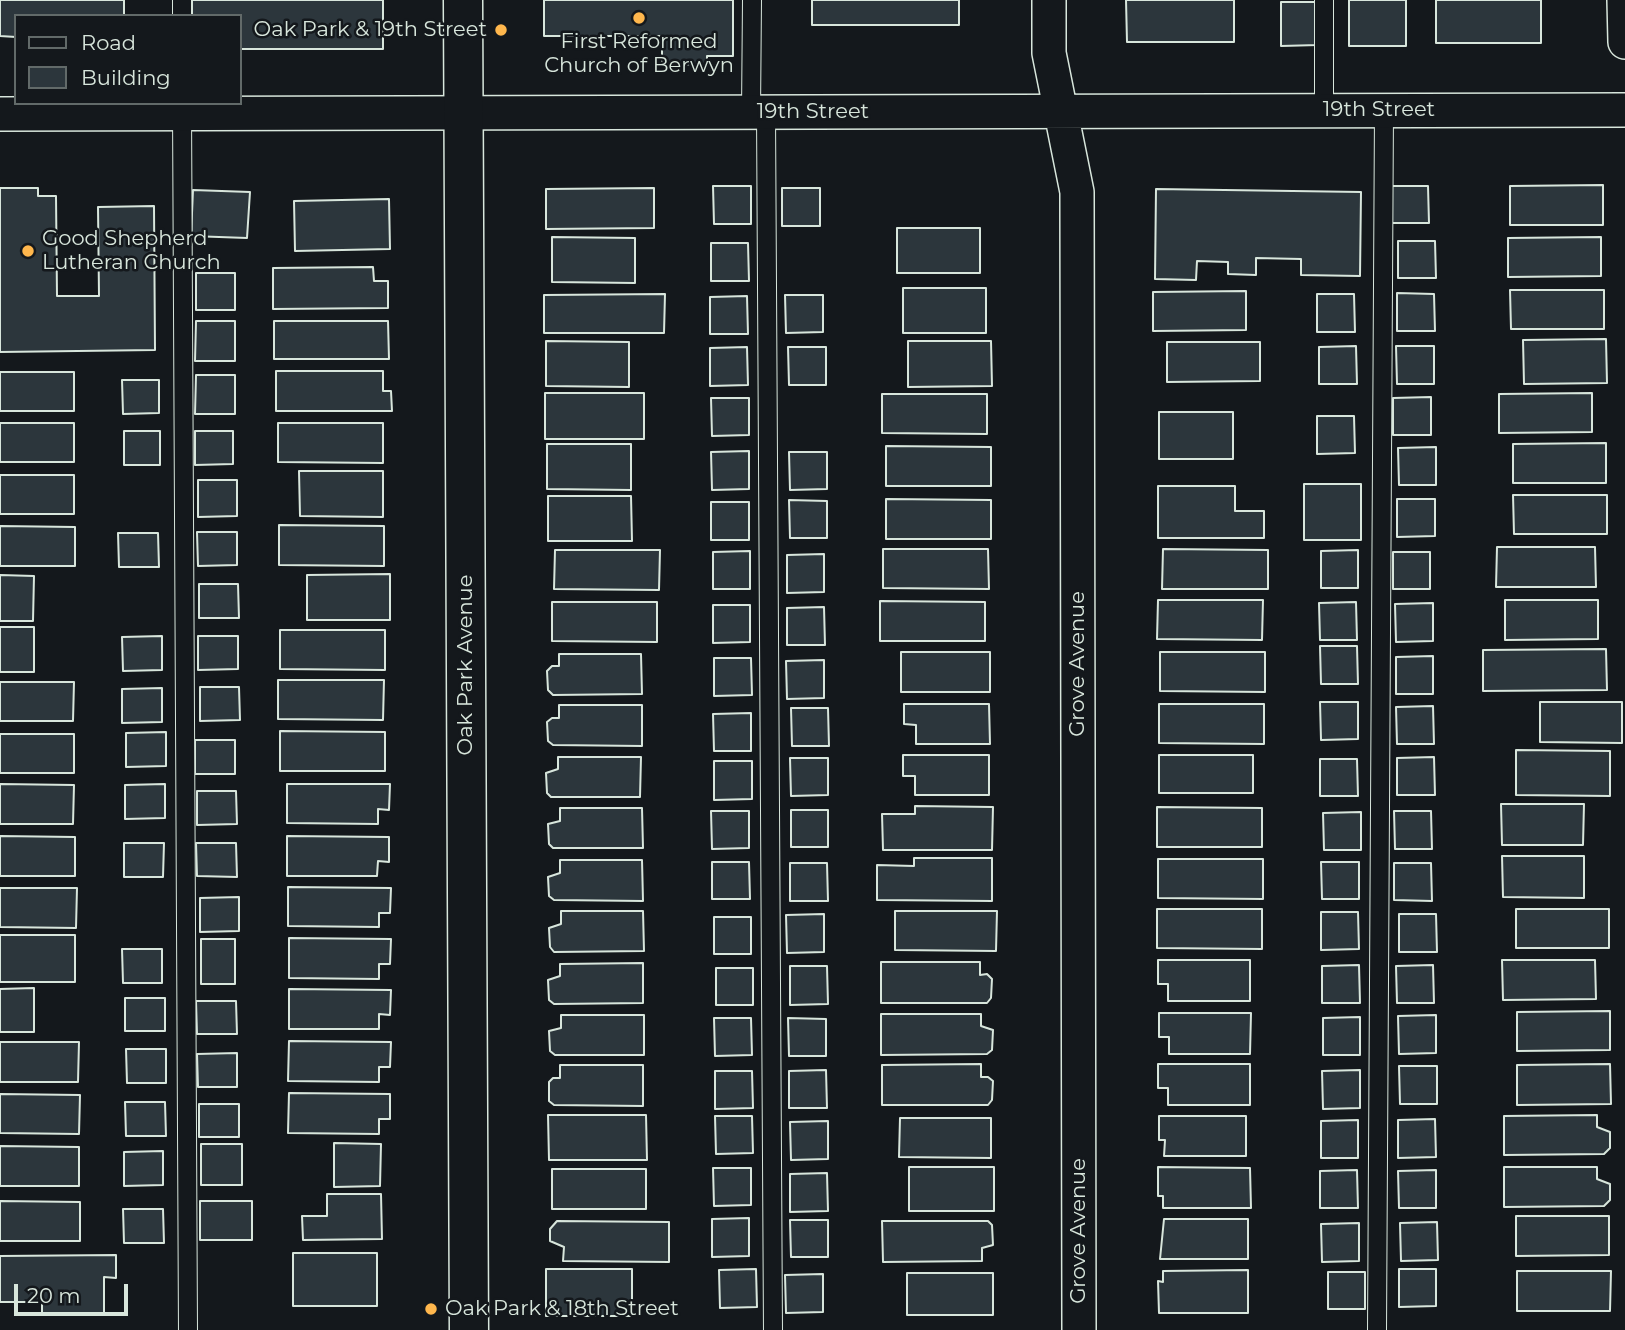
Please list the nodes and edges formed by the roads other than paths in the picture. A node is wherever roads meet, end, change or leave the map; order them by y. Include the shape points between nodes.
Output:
1 (463, 0) edge
2 (752, 0) edge
3 (1049, 0) edge
4 (1324, 0) edge
5 (1624, 0) edge
6 (1625, 42) edge
7 (182, 108) edge
8 (1324, 110) junction
9 (1384, 110) junction
10 (1625, 110) edge
11 (1061, 111) junction
12 (759, 112) junction
13 (463, 113) junction
14 (0, 114) edge
15 (188, 1330) edge
16 (469, 1330) edge
17 (773, 1330) edge
18 (1079, 1330) edge
19 (1377, 1330) edge

1 - 13 street, Oak Park Avenue
2 - 12 lane
3 - 11 street, Grove Avenue via 1049,54
4 - 8 lane
5 - 6 street
7 - 13 street, 19th Street
7 - 14 street, 19th Street
7 - 15 lane
8 - 9 street, 19th Street
8 - 11 street, 19th Street
9 - 10 street, 19th Street
9 - 19 lane
11 - 12 street, 19th Street
11 - 18 street, Grove Avenue via 1077,192
12 - 13 street, 19th Street
12 - 17 lane
13 - 16 street, Oak Park Avenue

